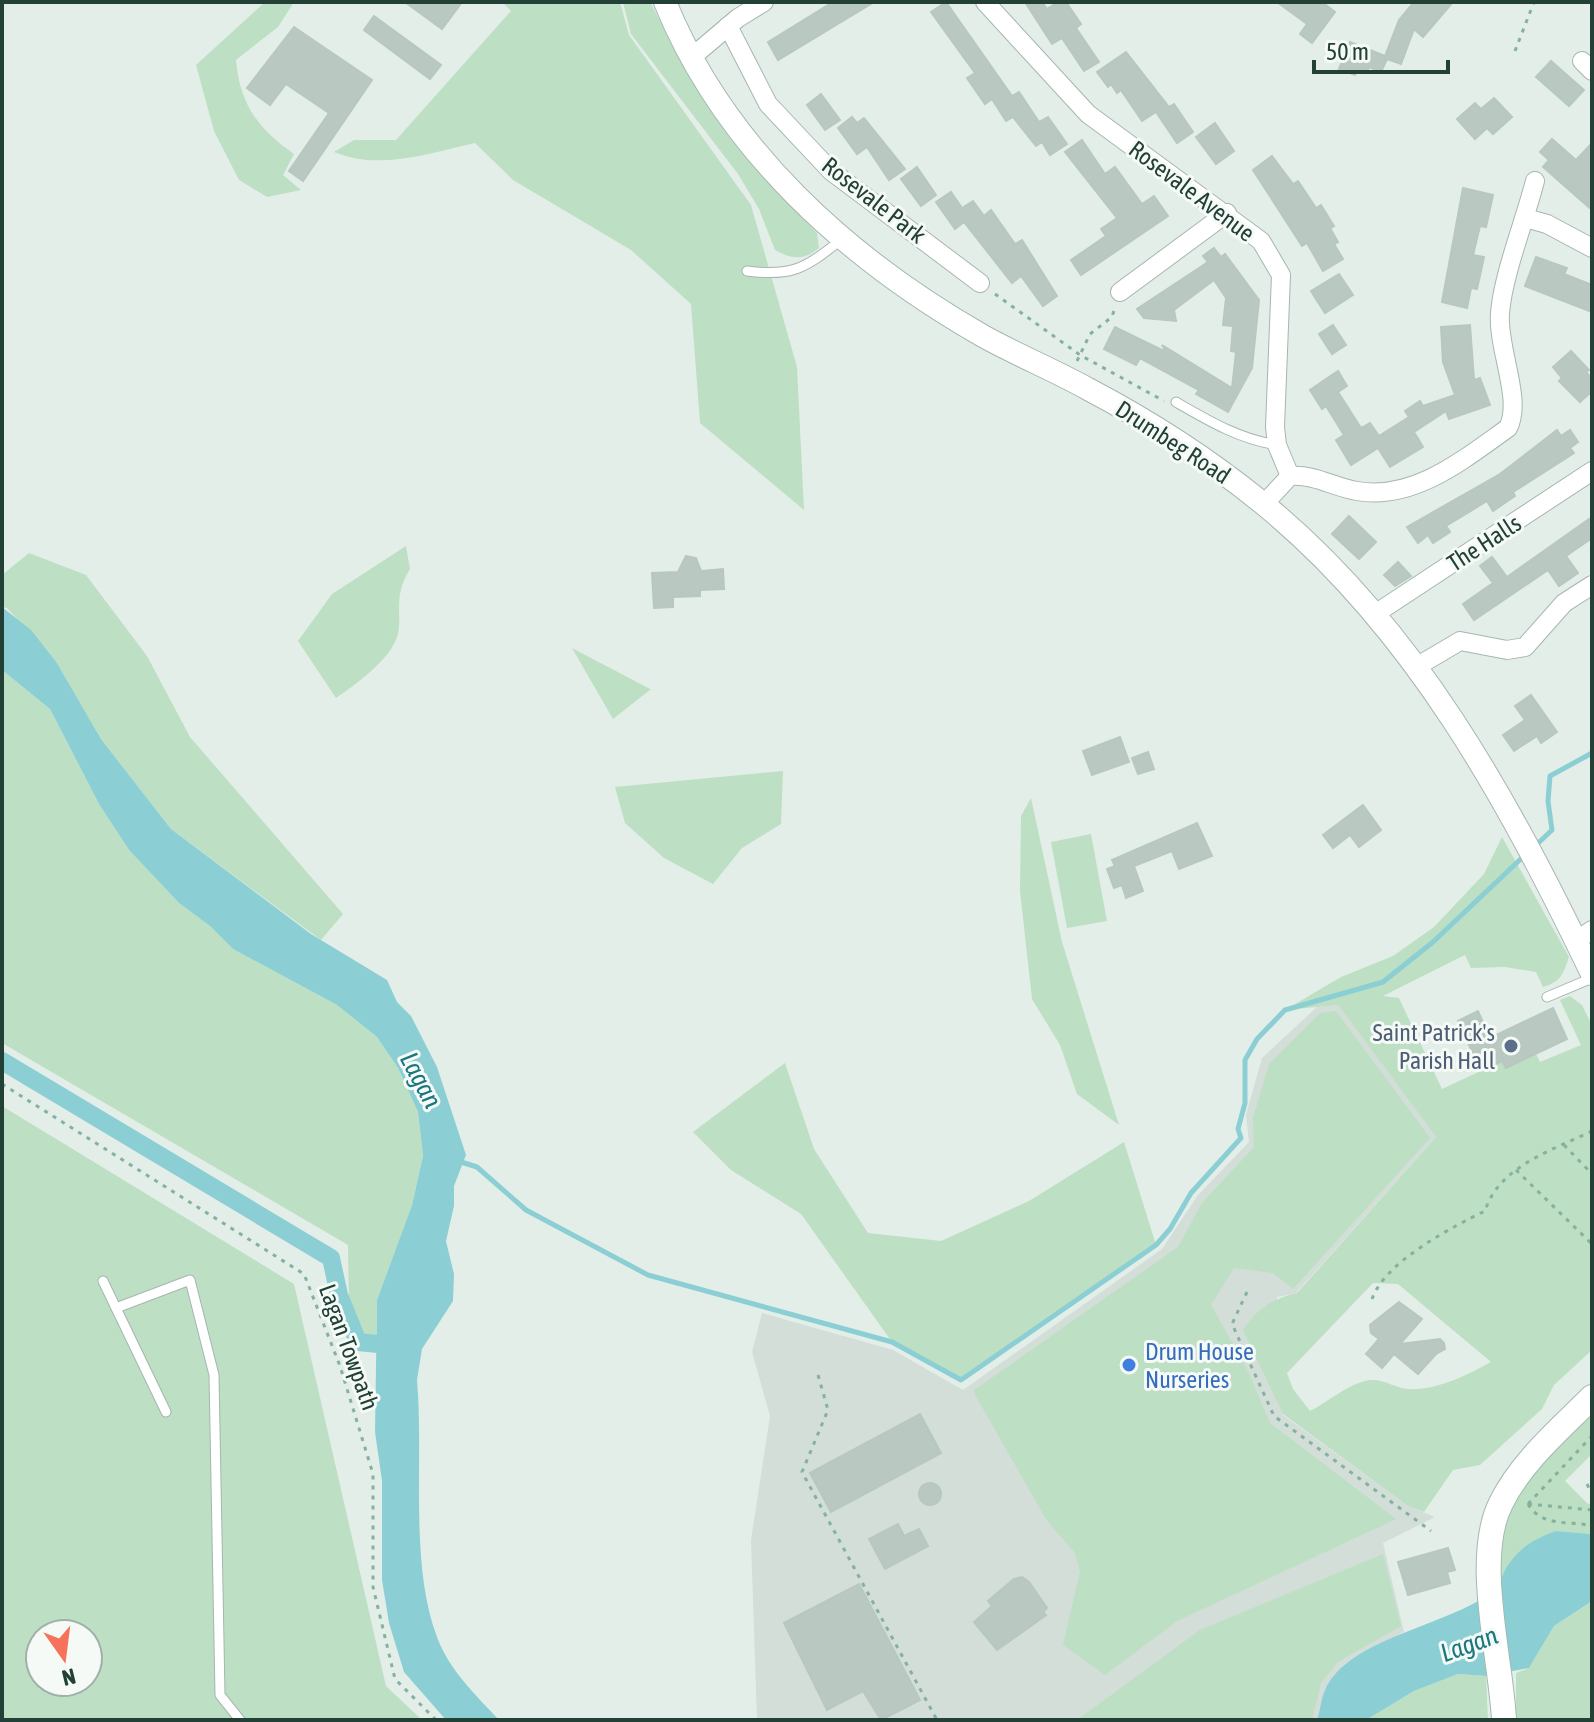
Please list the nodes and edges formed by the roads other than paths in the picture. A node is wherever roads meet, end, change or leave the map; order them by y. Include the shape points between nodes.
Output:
1 (665, 2) edge
2 (764, 2) edge
3 (985, 2) edge
4 (728, 26) junction
5 (692, 57) junction
6 (1535, 181) dead end
7 (1227, 213) junction
8 (1525, 218) junction
9 (841, 240) junction
10 (1592, 248) edge
11 (747, 271) dead end
12 (980, 283) road end
13 (1120, 292) road end
14 (1176, 402) road end
15 (1277, 445) junction
16 (1592, 471) edge
17 (1290, 476) junction
18 (1264, 504) junction
19 (1592, 585) edge
20 (1375, 614) junction
21 (1416, 667) junction
22 (1584, 935) edge
23 (1592, 976) edge
24 (1547, 997) dead end
25 (103, 1281) dead end
26 (116, 1308) junction
27 (1592, 1397) edge
28 (166, 1412) dead end
29 (240, 1720) edge
30 (1504, 1720) edge

1 - 5 street, Drumbeg Road
2 - 4 street
3 - 7 street, Rosevale Avenue via 1088,114
4 - 5 street
4 - 12 street, Rosevale Park via 768,104 831,171
5 - 9 street, Drumbeg Road via 771,169
6 - 8 street
7 - 13 street
7 - 15 street, Rosevale Avenue via 1261,241 1281,275
8 - 10 street
8 - 17 street via 1500,311 1500,344 1514,418 1508,428 1425,482 1402,491 1353,491 1304,475
9 - 11 lane via 806,267 781,275
9 - 18 street, Drumbeg Road via 985,337 1144,420
14 - 15 lane via 1222,429
15 - 17 street, Rosevale Avenue
16 - 20 street, The Halls
17 - 18 street
18 - 20 street, Drumbeg Road
19 - 21 street via 1564,603 1525,647 1507,650 1460,641
20 - 21 street, Drumbeg Road
21 - 22 street, Drumbeg Road via 1474,747 1537,864
22 - 23 street, Drumbeg Road
23 - 24 lane
25 - 26 lane
26 - 28 lane
26 - 29 lane via 190,1280 207,1336 216,1397 220,1695
27 - 30 main road via 1517,1476 1493,1522 1487,1563

